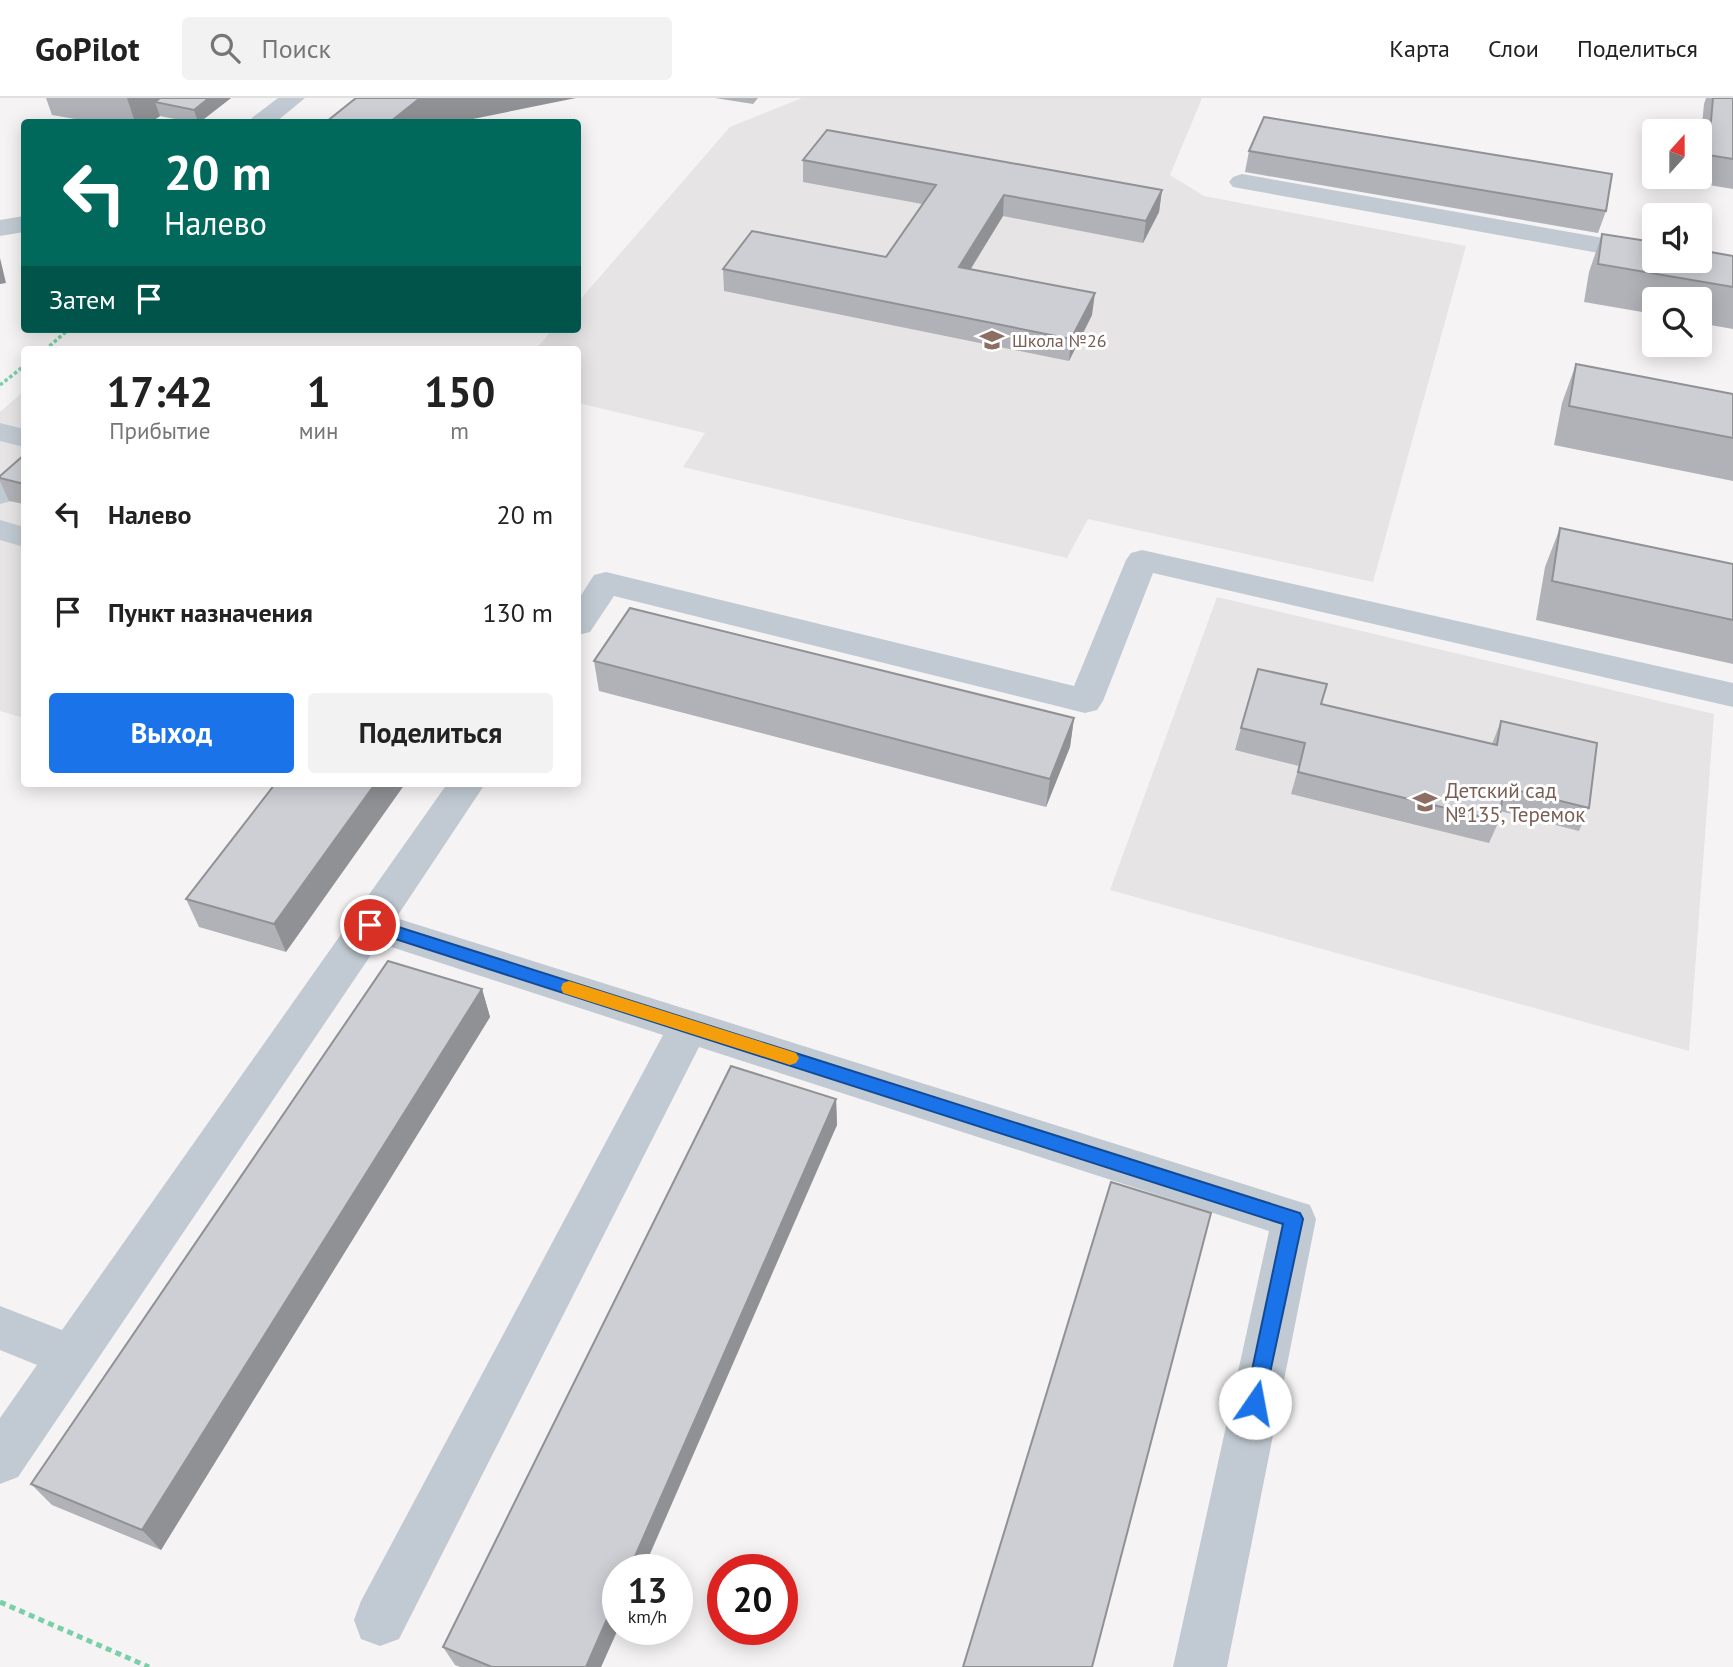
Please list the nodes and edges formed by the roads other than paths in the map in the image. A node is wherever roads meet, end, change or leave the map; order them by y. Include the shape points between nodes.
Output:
1 (293, 98) edge
2 (265, 119) edge
3 (1242, 182) dead end
4 (21, 224) edge
5 (0, 228) edge
6 (1642, 253) edge
7 (0, 432) edge
8 (21, 437) edge
9 (21, 475) edge
10 (0, 494) edge
11 (0, 530) edge
12 (21, 536) edge
13 (581, 620) edge
14 (1733, 695) edge
15 (465, 787) edge
16 (370, 925) junction
17 (689, 1026) junction
18 (0, 1328) edge
19 (71, 1356) junction
20 (0, 1460) edge
21 (380, 1619) dead end
22 (1200, 1667) edge

1 - 2 lane
3 - 6 lane
4 - 5 lane
7 - 8 lane
9 - 10 lane
11 - 12 lane
13 - 14 lane via 606,583 1086,701 1142,560
15 - 16 lane
16 - 17 lane
16 - 19 lane
17 - 21 lane
17 - 22 lane via 1294,1219
18 - 19 lane
19 - 20 lane

